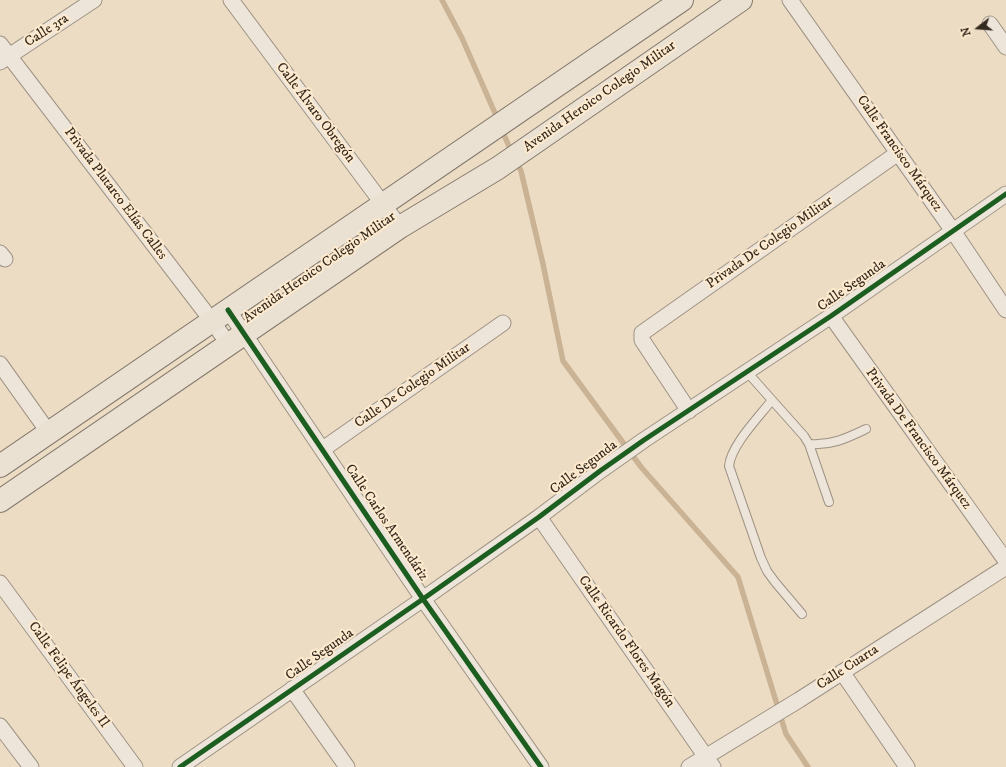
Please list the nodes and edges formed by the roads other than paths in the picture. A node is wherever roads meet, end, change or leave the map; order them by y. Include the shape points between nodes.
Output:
1 (94, 0) edge
2 (230, 0) edge
3 (682, 0) edge
4 (741, 0) edge
5 (790, 0) edge
6 (990, 24) dead end
7 (1006, 47) edge
8 (3, 54) edge
9 (592, 61) junction
10 (610, 91) junction
11 (898, 153) junction
12 (1006, 194) edge
13 (383, 204) junction
14 (400, 227) junction
15 (953, 231) junction
16 (1006, 310) edge
17 (220, 315) junction
18 (831, 316) junction
19 (503, 323) dead end
20 (237, 340) junction
21 (0, 364) edge
22 (747, 372) junction
23 (772, 400) junction
24 (689, 411) junction
25 (866, 429) dead end
26 (49, 432) junction
27 (809, 444) junction
28 (323, 449) junction
29 (0, 466) edge
30 (0, 501) edge
31 (829, 502) dead end
32 (539, 517) junction
33 (1006, 561) edge
34 (1006, 567) edge
35 (0, 583) edge
36 (423, 599) junction
37 (802, 614) dead end
38 (842, 672) junction
39 (292, 689) junction
40 (0, 726) edge
41 (709, 762) edge
42 (31, 767) edge
43 (135, 767) edge
44 (180, 767) edge
45 (347, 767) edge
46 (541, 767) edge
47 (689, 767) edge
48 (907, 767) edge

1 - 8 street, Calle 3ra
2 - 13 street, Calle Álvaro Obregón
3 - 9 main road, Avenida Heroico Colegio Militar
4 - 10 main road, Avenida Heroico Colegio Militar
5 - 11 street, Calle Francisco Márquez
6 - 7 street
8 - 17 street, Privada Plutarco Elías Calles
9 - 10 main road
9 - 13 main road, Avenida Heroico Colegio Militar
10 - 14 main road, Avenida Heroico Colegio Militar via 498,168
11 - 15 street, Calle Francisco Márquez
11 - 24 street, Privada De Colegio Militar via 642,333 642,340
12 - 15 street, Calle Segunda
13 - 14 street, Calle Álvaro Obregón
13 - 17 main road, Avenida Heroico Colegio Militar
14 - 20 main road, Avenida Heroico Colegio Militar
15 - 16 street, Calle Francisco Márquez
15 - 18 street, Calle Segunda
17 - 20 street, Privada Plutarco Elías Calles
17 - 26 main road, Avenida Heroico Colegio Militar
18 - 22 street, Calle Segunda
18 - 33 street, Privada De Francisco Márquez
19 - 28 street, Calle De Colegio Militar
20 - 28 street, Calle Carlos Armendáriz
20 - 30 main road, Avenida Heroico Colegio Militar
21 - 26 street
22 - 23 lane
22 - 24 street, Calle Segunda
23 - 27 lane
23 - 37 lane via 740,441 732,454 729,466 767,571
24 - 32 street, Calle Segunda via 600,471
25 - 27 lane via 826,445
26 - 29 main road, Avenida Heroico Colegio Militar
27 - 31 lane
28 - 36 street, Calle Carlos Armendáriz
32 - 36 street, Calle Segunda
32 - 41 street, Calle Ricardo Flores Magón
34 - 38 street, Calle Cuarta
35 - 43 street, Calle Felipe Ángeles Il
36 - 39 street, Calle Segunda
36 - 46 street, Calle Carlos Armendáriz
38 - 41 street, Calle Cuarta via 759,724
38 - 48 street
39 - 44 street, Calle Segunda
39 - 45 street
40 - 42 street
41 - 47 street, Calle Cuarta

